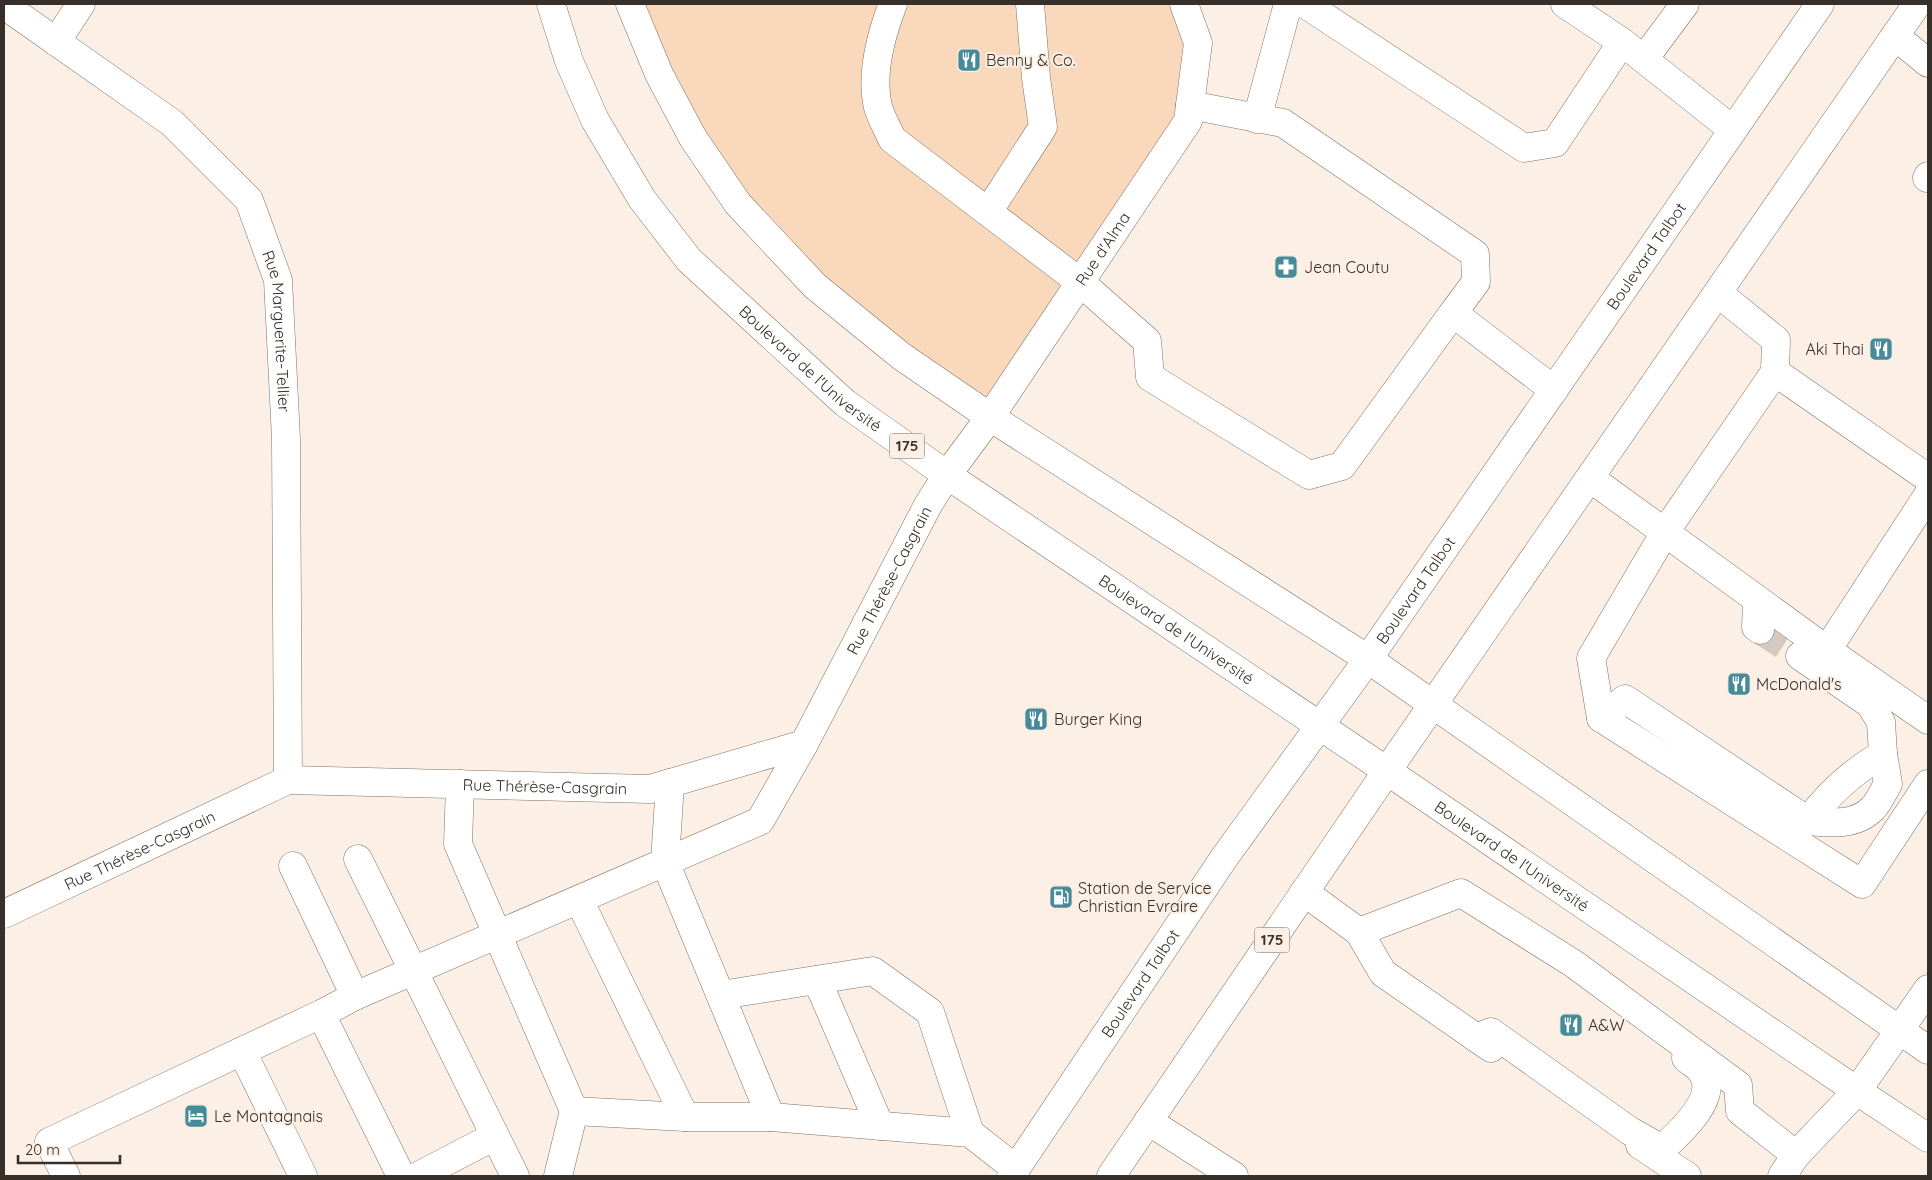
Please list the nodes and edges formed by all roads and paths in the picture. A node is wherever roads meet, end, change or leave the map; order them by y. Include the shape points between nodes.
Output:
1 (81, 4) edge
2 (551, 4) edge
3 (630, 4) edge
4 (893, 4) edge
5 (1030, 4) edge
6 (1184, 4) edge
7 (1288, 4) edge
8 (1305, 4) edge
9 (1565, 4) edge
10 (1685, 4) edge
11 (1820, 4) edge
12 (1917, 4) edge
13 (4, 6) edge
14 (1895, 36) junction
15 (56, 42) junction
16 (1622, 42) junction
17 (1644, 59) junction
18 (1928, 63) edge
19 (1190, 105) junction
20 (1257, 119) junction
21 (1733, 130) junction
22 (988, 212) junction
23 (1080, 282) junction
24 (1718, 293) junction
25 (1453, 313) junction
26 (1775, 372) junction
27 (1554, 390) junction
28 (990, 417) junction
29 (947, 475) junction
30 (1590, 478) junction
31 (1928, 478) edge
32 (1928, 495) edge
33 (1665, 532) junction
34 (1758, 600) junction
35 (1760, 630) dead end
36 (1826, 650) junction
37 (1800, 656) tunnel mouth
38 (1368, 659) junction
39 (1434, 704) junction
40 (1601, 718) junction
41 (1928, 720) edge
42 (1321, 726) junction
43 (804, 744) junction
44 (1883, 754) junction
45 (1387, 770) junction
46 (288, 780) junction
47 (670, 783) junction
48 (460, 784) junction
49 (1928, 784) edge
50 (1808, 821) junction
51 (358, 859) dead end
52 (665, 862) junction
53 (293, 866) dead end
54 (1304, 892) junction
55 (579, 900) junction
56 (4, 914) edge
57 (1359, 932) junction
58 (497, 935) junction
59 (1574, 964) junction
60 (413, 971) junction
61 (817, 980) junction
62 (1928, 989) edge
63 (721, 995) junction
64 (356, 996) junction
65 (322, 1014) junction
66 (1900, 1031) junction
67 (1476, 1038) junction
68 (1928, 1050) edge
69 (242, 1051) junction
70 (1857, 1091) junction
71 (574, 1111) junction
72 (771, 1117) junction
73 (685, 1118) junction
74 (1148, 1121) junction
75 (880, 1126) junction
76 (970, 1133) junction
77 (495, 1136) junction
78 (1928, 1138) edge
79 (1789, 1166) edge
80 (1014, 1173) edge
81 (66, 1176) edge
82 (303, 1176) edge
83 (401, 1176) edge
84 (418, 1176) edge
85 (515, 1176) edge
86 (558, 1176) edge
87 (1110, 1176) edge
88 (1234, 1176) edge
89 (1687, 1176) edge

1 - 15 main road
2 - 29 main road, Boulevard de l'Université / 175 via 569,61 595,120 642,199 689,260 845,403
3 - 28 main road via 659,74 693,138 738,204 815,286 901,356
4 - 22 main road via 883,31 876,74 878,107 892,139
5 - 22 main road via 1043,127
6 - 19 main road, Rue d'Alma via 1198,43
7 - 20 main road
8 - 16 main road via 1524,148 1555,143
9 - 16 main road
10 - 17 main road
11 - 21 main road, Boulevard Talbot
12 - 14 main road
13 - 15 main road, Rue Marguerite-Tellier
14 - 18 main road
14 - 24 main road
15 - 46 main road, Rue Marguerite-Tellier via 172,123 249,200 278,280 286,440
16 - 17 main road
17 - 21 main road
19 - 20 main road
19 - 23 main road, Rue d'Alma via 1188,121
20 - 25 main road via 1283,123 1475,254 1476,282
21 - 27 main road, Boulevard Talbot
22 - 23 main road
23 - 25 main road via 1147,341 1150,376 1310,475 1342,466
23 - 28 main road, Rue d'Alma
24 - 26 main road via 1776,340
24 - 30 main road
25 - 27 main road
26 - 31 main road
26 - 33 main road
27 - 38 main road, Boulevard Talbot
28 - 29 main road, Rue d'Alma
28 - 38 main road
29 - 42 main road, Boulevard de l'Université / 175
29 - 43 main road, Rue Thérèse-Casgrain via 928,505
30 - 33 main road
30 - 39 main road
32 - 36 main road
33 - 34 main road
33 - 40 main road via 1591,658
34 - 35 main road via 1756,626
34 - 36 main road
36 - 41 main road
37 - 44 main road via 1870,704 1881,722
38 - 39 main road
38 - 42 main road, Boulevard Talbot
39 - 45 main road, 175
39 - 66 main road
40 - 49 main road via 1862,884
40 - 50 main road via 1625,698
42 - 45 main road, Boulevard de l'Université / 175
42 - 80 main road, Boulevard Talbot via 1224,858
43 - 47 main road, Rue Thérèse-Casgrain
43 - 52 main road via 760,821
44 - 50 main road via 1862,765 1826,797
44 - 50 main road via 1888,784 1873,808 1857,819 1839,824
45 - 54 main road, 175
45 - 70 main road, Boulevard de l'Université
46 - 48 main road, Rue Thérèse-Casgrain
46 - 56 main road, Rue Thérèse-Casgrain
47 - 48 main road, Rue Thérèse-Casgrain via 650,789
47 - 52 main road
48 - 58 main road via 458,844
51 - 60 main road
52 - 55 main road
52 - 63 main road
53 - 64 main road
54 - 57 main road
54 - 74 main road, 175
55 - 58 main road
55 - 73 main road
57 - 59 main road via 1461,893
57 - 67 main road via 1383,974
58 - 60 main road
58 - 71 main road
59 - 67 main road via 1581,978 1702,1071 1707,1085 1704,1102 1683,1130 1662,1149 1630,1131 1491,1032
59 - 79 main road via 1738,1085 1740,1111
60 - 64 main road
60 - 77 main road
61 - 63 main road
61 - 75 main road
61 - 76 main road via 873,971 930,1012
62 - 66 main road
63 - 72 main road
64 - 65 main road
65 - 69 main road
65 - 83 main road
66 - 68 main road
66 - 70 main road
67 - 89 main road
69 - 81 main road via 49,1142
69 - 82 main road
70 - 78 main road, Boulevard de l'Université
70 - 79 main road
71 - 73 main road
71 - 86 main road
72 - 73 main road
72 - 75 main road
74 - 87 main road, 175
74 - 88 main road
75 - 76 main road
76 - 80 main road
77 - 84 main road
77 - 85 main road

